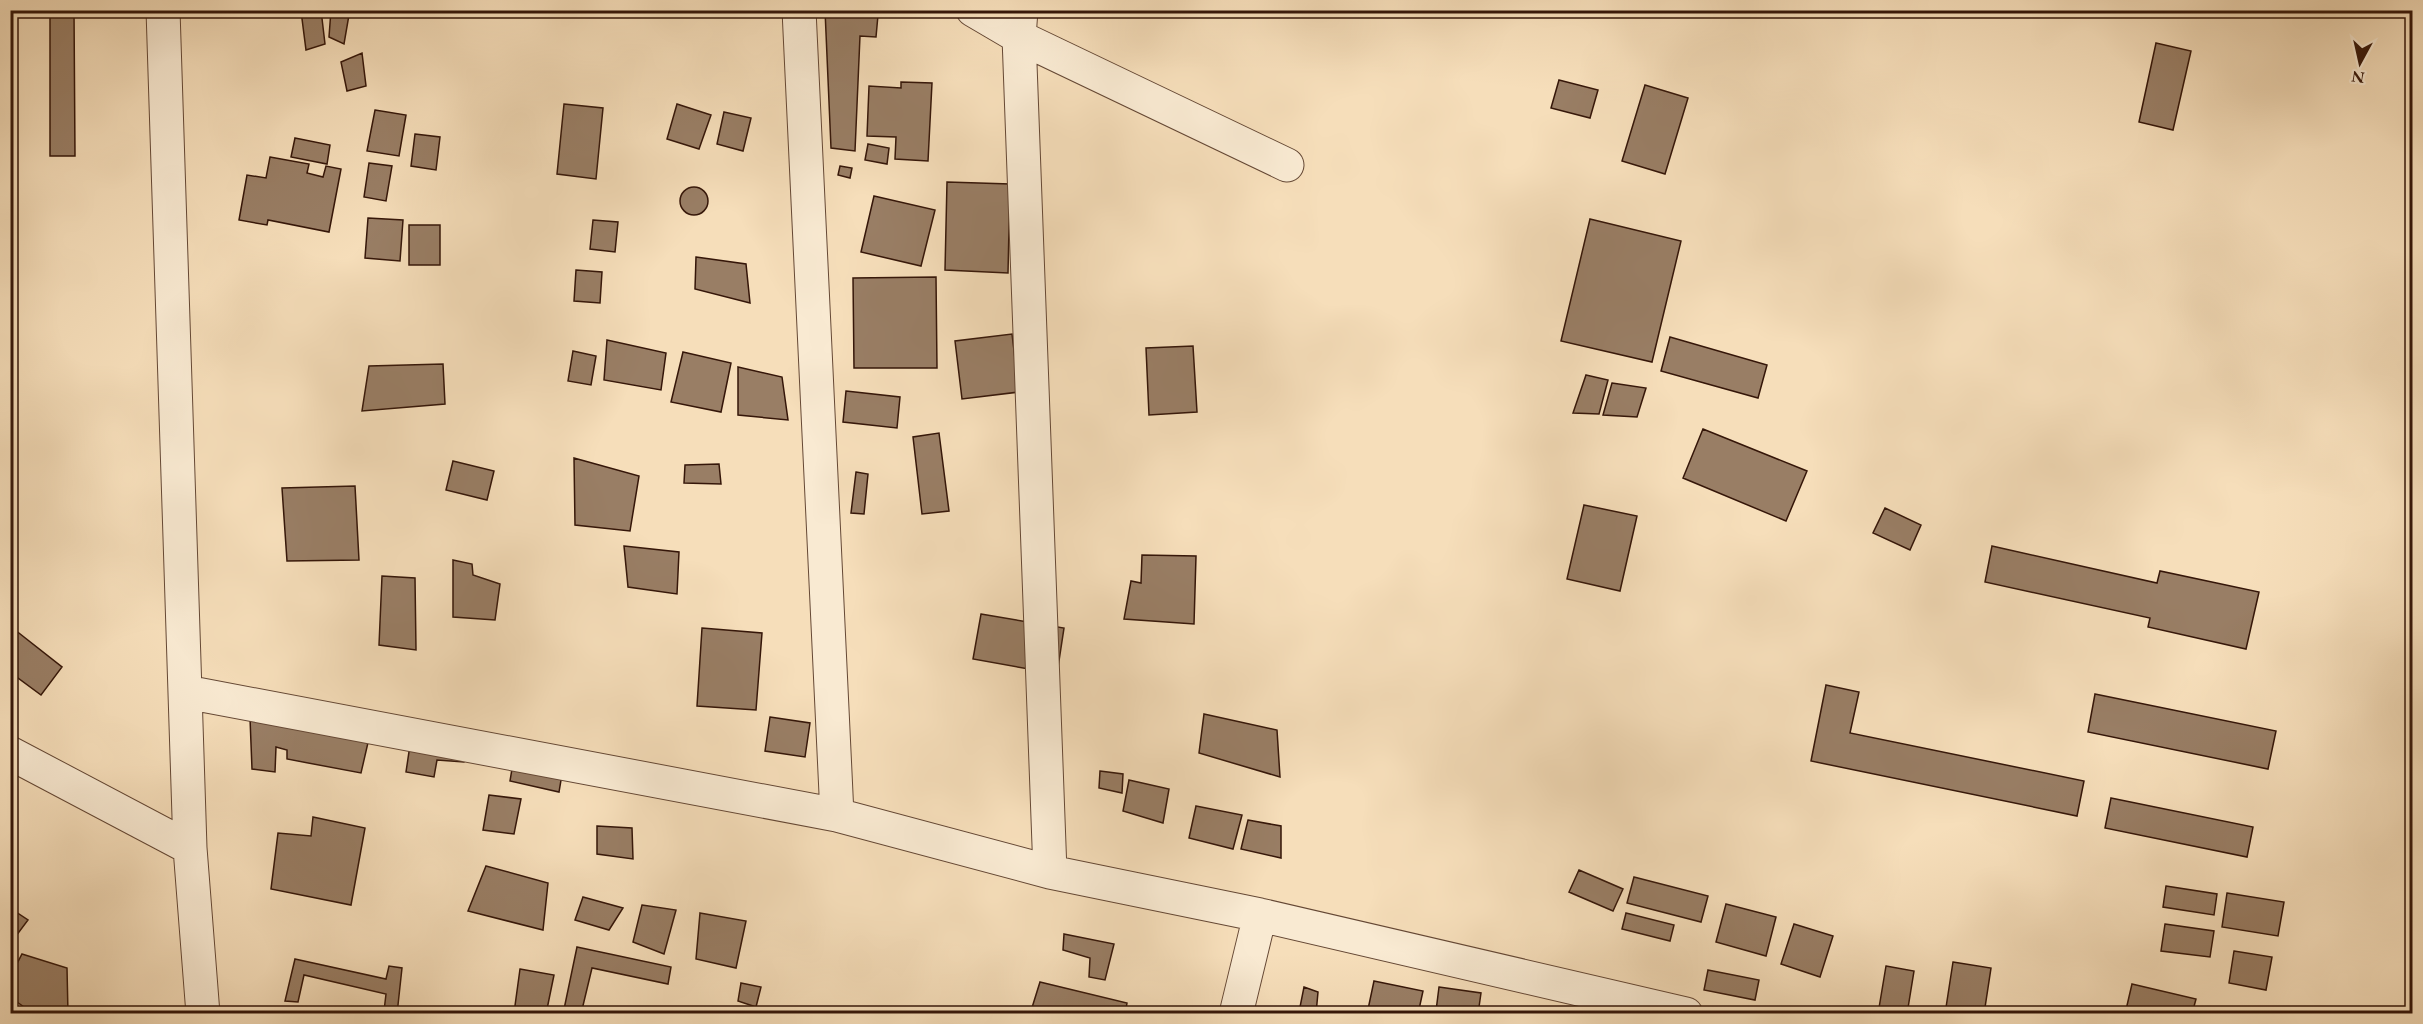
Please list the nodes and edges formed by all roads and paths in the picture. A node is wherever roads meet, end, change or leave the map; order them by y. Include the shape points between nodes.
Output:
1 (163, 10) edge
2 (799, 10) edge
3 (973, 10) edge
4 (1020, 24) edge
5 (1287, 165) dead end
6 (186, 692) junction
7 (10, 753) edge
8 (837, 815) junction
9 (190, 848) junction
10 (1050, 872) junction
11 (1260, 915) junction
12 (203, 1014) edge
13 (1236, 1014) edge
14 (1686, 1014) edge

1 - 6 street
2 - 8 street
3 - 4 street
4 - 5 street
4 - 10 street
6 - 8 street
6 - 9 street
7 - 9 street
8 - 10 street
9 - 12 street
10 - 11 street
11 - 13 street
11 - 14 street

